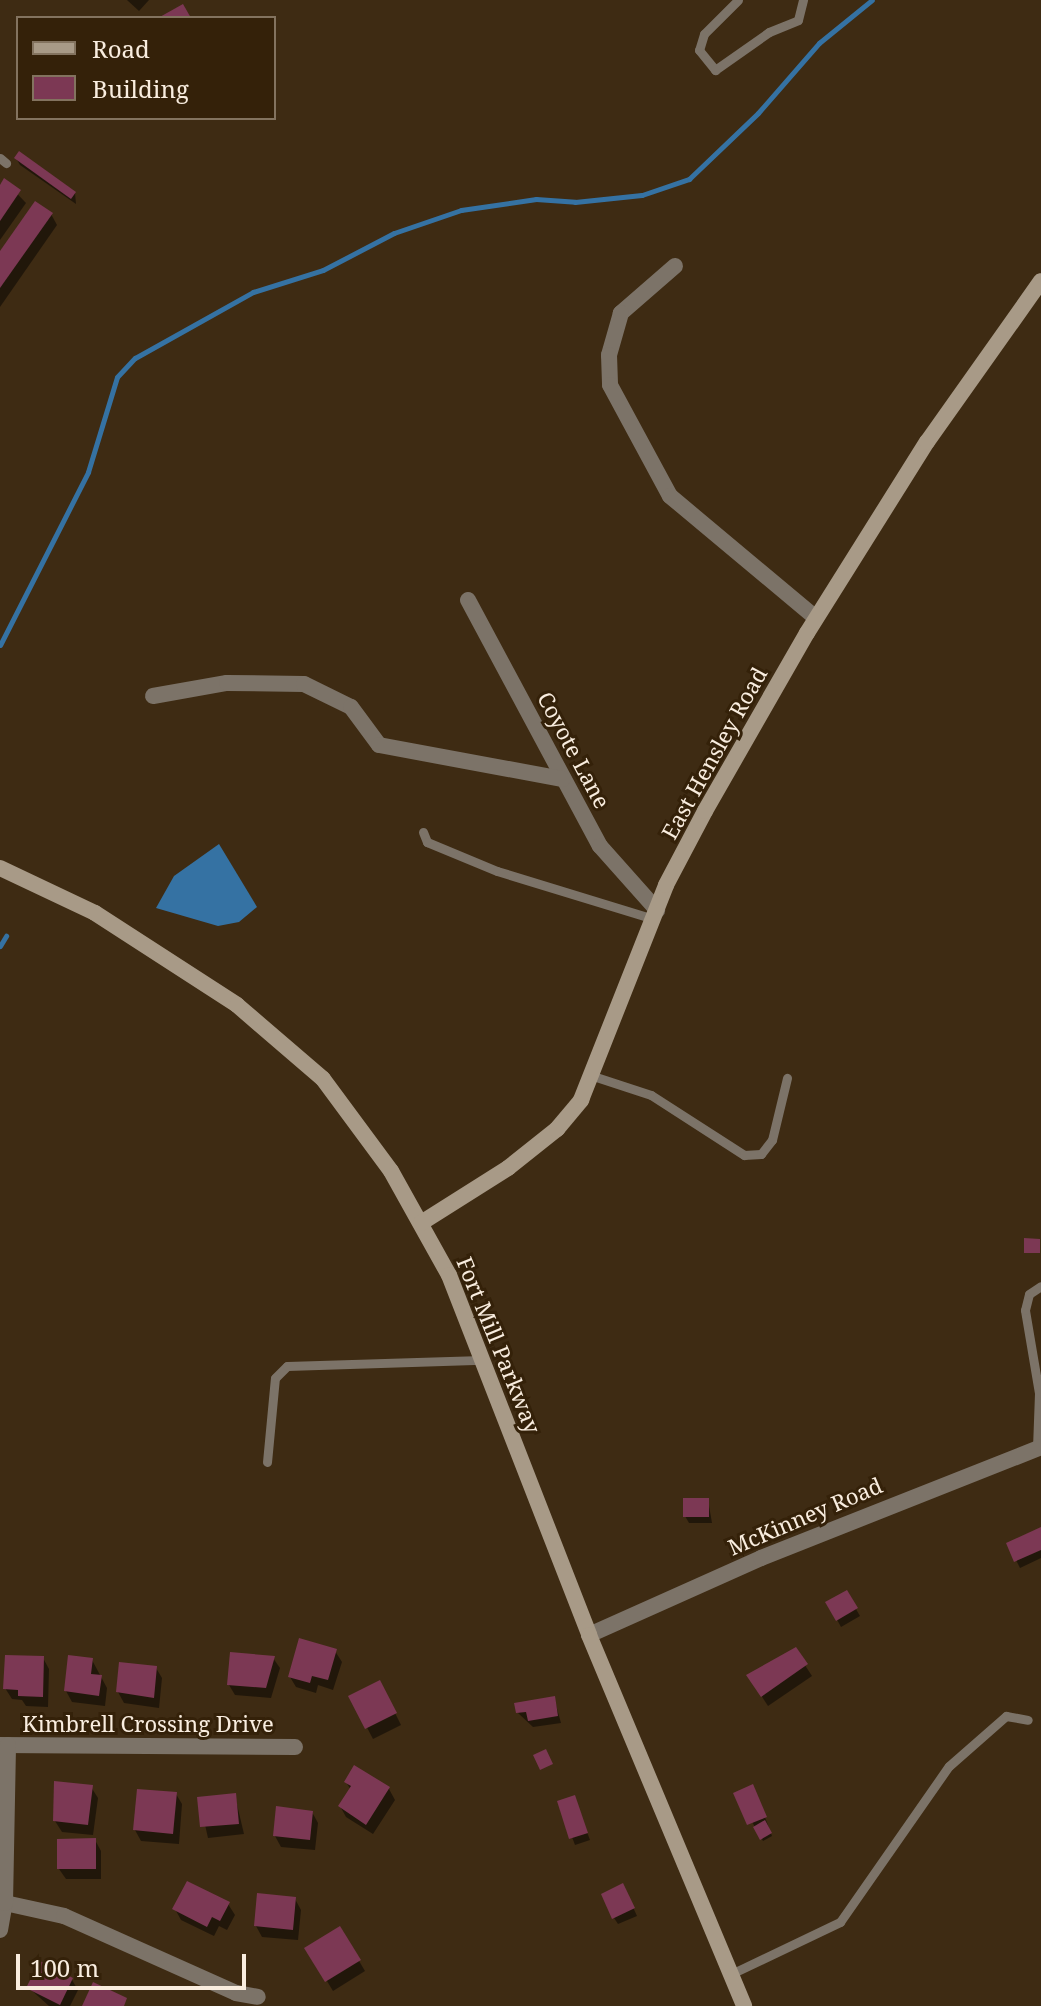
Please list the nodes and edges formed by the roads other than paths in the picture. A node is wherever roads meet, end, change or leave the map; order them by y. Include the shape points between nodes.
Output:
1 (738, 0) edge
2 (803, 0) edge
3 (675, 266) dead end
4 (1041, 281) edge
5 (468, 600) dead end
6 (816, 618) junction
7 (153, 696) dead end
8 (563, 779) junction
9 (423, 832) dead end
10 (0, 868) edge
11 (655, 914) junction
12 (593, 1076) junction
13 (787, 1078) dead end
14 (421, 1223) junction
15 (1041, 1286) edge
16 (482, 1360) junction
17 (1039, 1447) edge
18 (267, 1462) dead end
19 (589, 1635) junction
20 (1028, 1720) dead end
21 (4, 1745) edge
22 (295, 1747) dead end
23 (5, 1903) junction
24 (0, 1930) edge
25 (731, 1974) junction
26 (258, 1997) dead end
27 (744, 2006) edge

1 - 2 lane via 704,34 699,50 715,70 769,32 798,20
3 - 6 street via 621,313 609,355 610,385 670,496
4 - 6 main road, East Hensley Road via 927,442
5 - 8 street, Coyote Lane
6 - 11 main road, East Hensley Road via 705,811
7 - 8 street via 227,683 304,684 351,707 379,745
8 - 11 street, Coyote Lane via 600,846
9 - 11 lane via 427,842 497,871
10 - 14 main road, Fort Mill Parkway via 95,913 175,961 285,1044 323,1079 365,1134
11 - 12 main road, East Hensley Road
12 - 13 lane via 651,1095 744,1155 761,1154 772,1140
12 - 14 main road, East Hensley Road via 557,1129 508,1168
14 - 16 main road, Fort Mill Parkway via 449,1275
15 - 17 lane via 1029,1294 1025,1310 1039,1393
16 - 18 lane via 287,1366 275,1378
16 - 19 main road, Fort Mill Parkway
17 - 19 street, McKinney Road via 775,1552
19 - 25 main road, Fort Mill Parkway
20 - 25 lane via 1006,1716 949,1766 840,1922
21 - 22 street, Kimbrell Crossing Drive
21 - 23 street
23 - 24 street
23 - 26 street via 64,1916 236,1993
25 - 27 main road, Fort Mill Parkway

